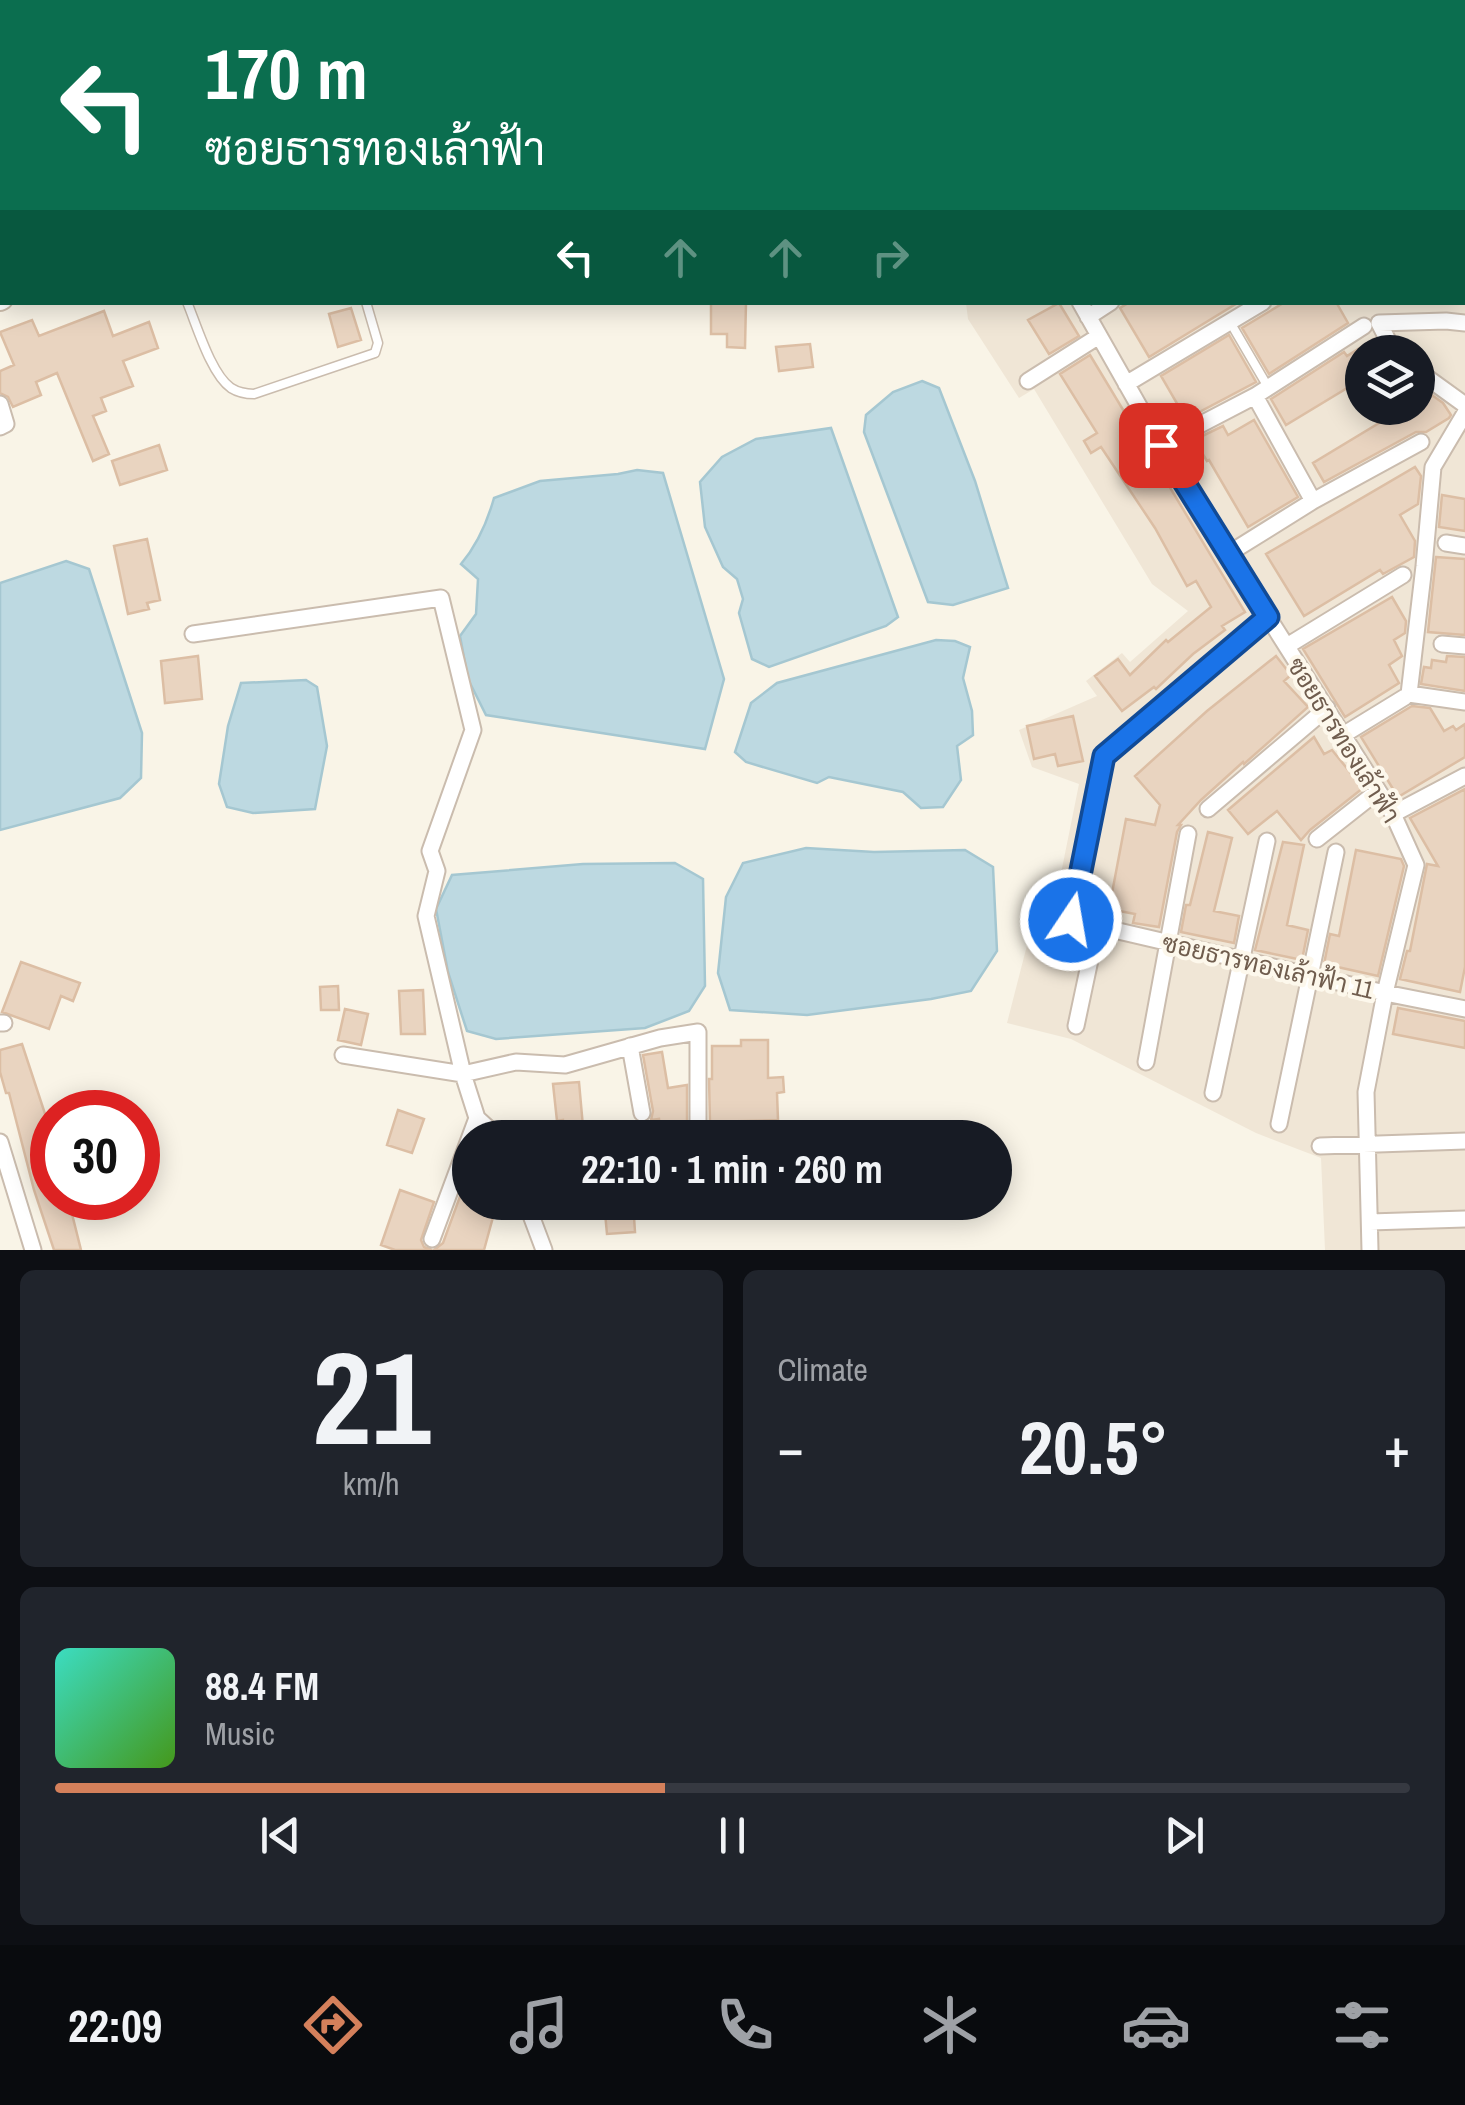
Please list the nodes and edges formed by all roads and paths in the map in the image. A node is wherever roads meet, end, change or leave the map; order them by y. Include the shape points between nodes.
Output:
1 (188, 305) edge
2 (367, 305) edge
3 (1258, 305) edge
4 (1446, 305) edge
5 (1084, 310) edge
6 (1446, 321) junction
7 (1230, 322) junction
8 (1465, 323) edge
9 (1364, 326) dead end
10 (1386, 335) edge
11 (1099, 336) junction
12 (1028, 381) dead end
13 (1435, 383) edge
14 (1126, 384) junction
15 (1262, 392) junction
16 (0, 404) edge
17 (1465, 405) edge
18 (1465, 414) edge
19 (0, 427) edge
20 (1421, 442) dead end
21 (1161, 445) junction
22 (1313, 500) junction
23 (1446, 543) dead end
24 (1465, 546) edge
25 (1228, 554) junction
26 (1403, 574) dead end
27 (1268, 617) junction
28 (193, 634) dead end
29 (1442, 644) dead end
30 (1286, 646) junction
31 (1465, 646) edge
32 (1405, 697) dead end
33 (1465, 702) edge
34 (1327, 708) junction
35 (1344, 735) junction
36 (1465, 776) edge
37 (1378, 792) junction
38 (1208, 809) dead end
39 (1393, 814) junction
40 (1188, 834) dead end
41 (1316, 839) dead end
42 (1267, 841) dead end
43 (1336, 852) dead end
44 (1097, 927) junction
45 (1167, 942) junction
46 (1242, 960) junction
47 (1312, 976) junction
48 (1385, 994) junction
49 (1465, 1010) edge
50 (1076, 1026) dead end
51 (630, 1046) junction
52 (343, 1055) dead end
53 (1146, 1062) dead end
54 (462, 1074) junction
55 (1213, 1093) dead end
56 (642, 1114) dead end
57 (477, 1118) joint
58 (698, 1120) edge
59 (1280, 1124) dead end
60 (0, 1142) edge
61 (1368, 1142) junction
62 (1465, 1142) edge
63 (1320, 1146) dead end
64 (1465, 1218) edge
65 (533, 1220) edge
66 (1370, 1222) junction
67 (432, 1238) dead end
68 (33, 1250) edge
69 (544, 1250) edge
70 (1370, 1250) edge

1 - 2 lane via 219,376 243,394 375,353
3 - 7 street
4 - 6 street
5 - 11 street, ซอยธารทองเล้าฟ้า
6 - 8 street
6 - 10 street via 1380,323
7 - 14 street
7 - 15 lane
9 - 15 street
11 - 12 street
11 - 14 street, ซอยธารทองเล้าฟ้า
13 - 17 street
14 - 21 street, ซอยธารทองเล้าฟ้า
15 - 21 street
15 - 22 street
16 - 19 street via 6,424
18 - 33 street via 1433,467 1409,694
20 - 22 street
21 - 25 street, ซอยธารทองเล้าฟ้า
22 - 25 street
23 - 24 street
25 - 27 street, ซอยธารทองเล้าฟ้า
26 - 30 street
27 - 30 street, ซอยธารทองเล้าฟ้า
27 - 44 street, ซอยธารทองเล้าฟ้า 11 via 1104,756 1071,920
28 - 54 street via 441,598 474,730 430,851 437,871 426,916
29 - 31 street
30 - 34 street, ซอยธารทองเล้าฟ้า
32 - 35 street
34 - 35 street, ซอยธารทองเล้าฟ้า
34 - 38 street
35 - 37 street, ซอยธารทองเล้าฟ้า
36 - 39 street
37 - 39 street, ซอยธารทองเล้าฟ้า
37 - 41 street
39 - 48 street, ซอยธารทองเล้าฟ้า via 1416,865
40 - 45 street
42 - 46 street
43 - 47 street
44 - 45 street, ซอยธารทองเล้าฟ้า 11
44 - 50 street
45 - 46 street, ซอยธารทองเล้าฟ้า 11
45 - 53 street
46 - 47 street, ซอยธารทองเล้าฟ้า 11
46 - 55 street
47 - 48 street, ซอยธารทองเล้าฟ้า 11
47 - 59 street
48 - 49 street, ซอยธารทองเล้าฟ้า 11
48 - 61 street via 1366,1092
51 - 54 street via 565,1066 516,1062
51 - 56 street
51 - 58 street via 698,1032
52 - 54 street
54 - 57 street
57 - 67 street
60 - 68 street
61 - 62 street
61 - 63 street
61 - 66 street
64 - 66 street
65 - 69 street
66 - 70 street

